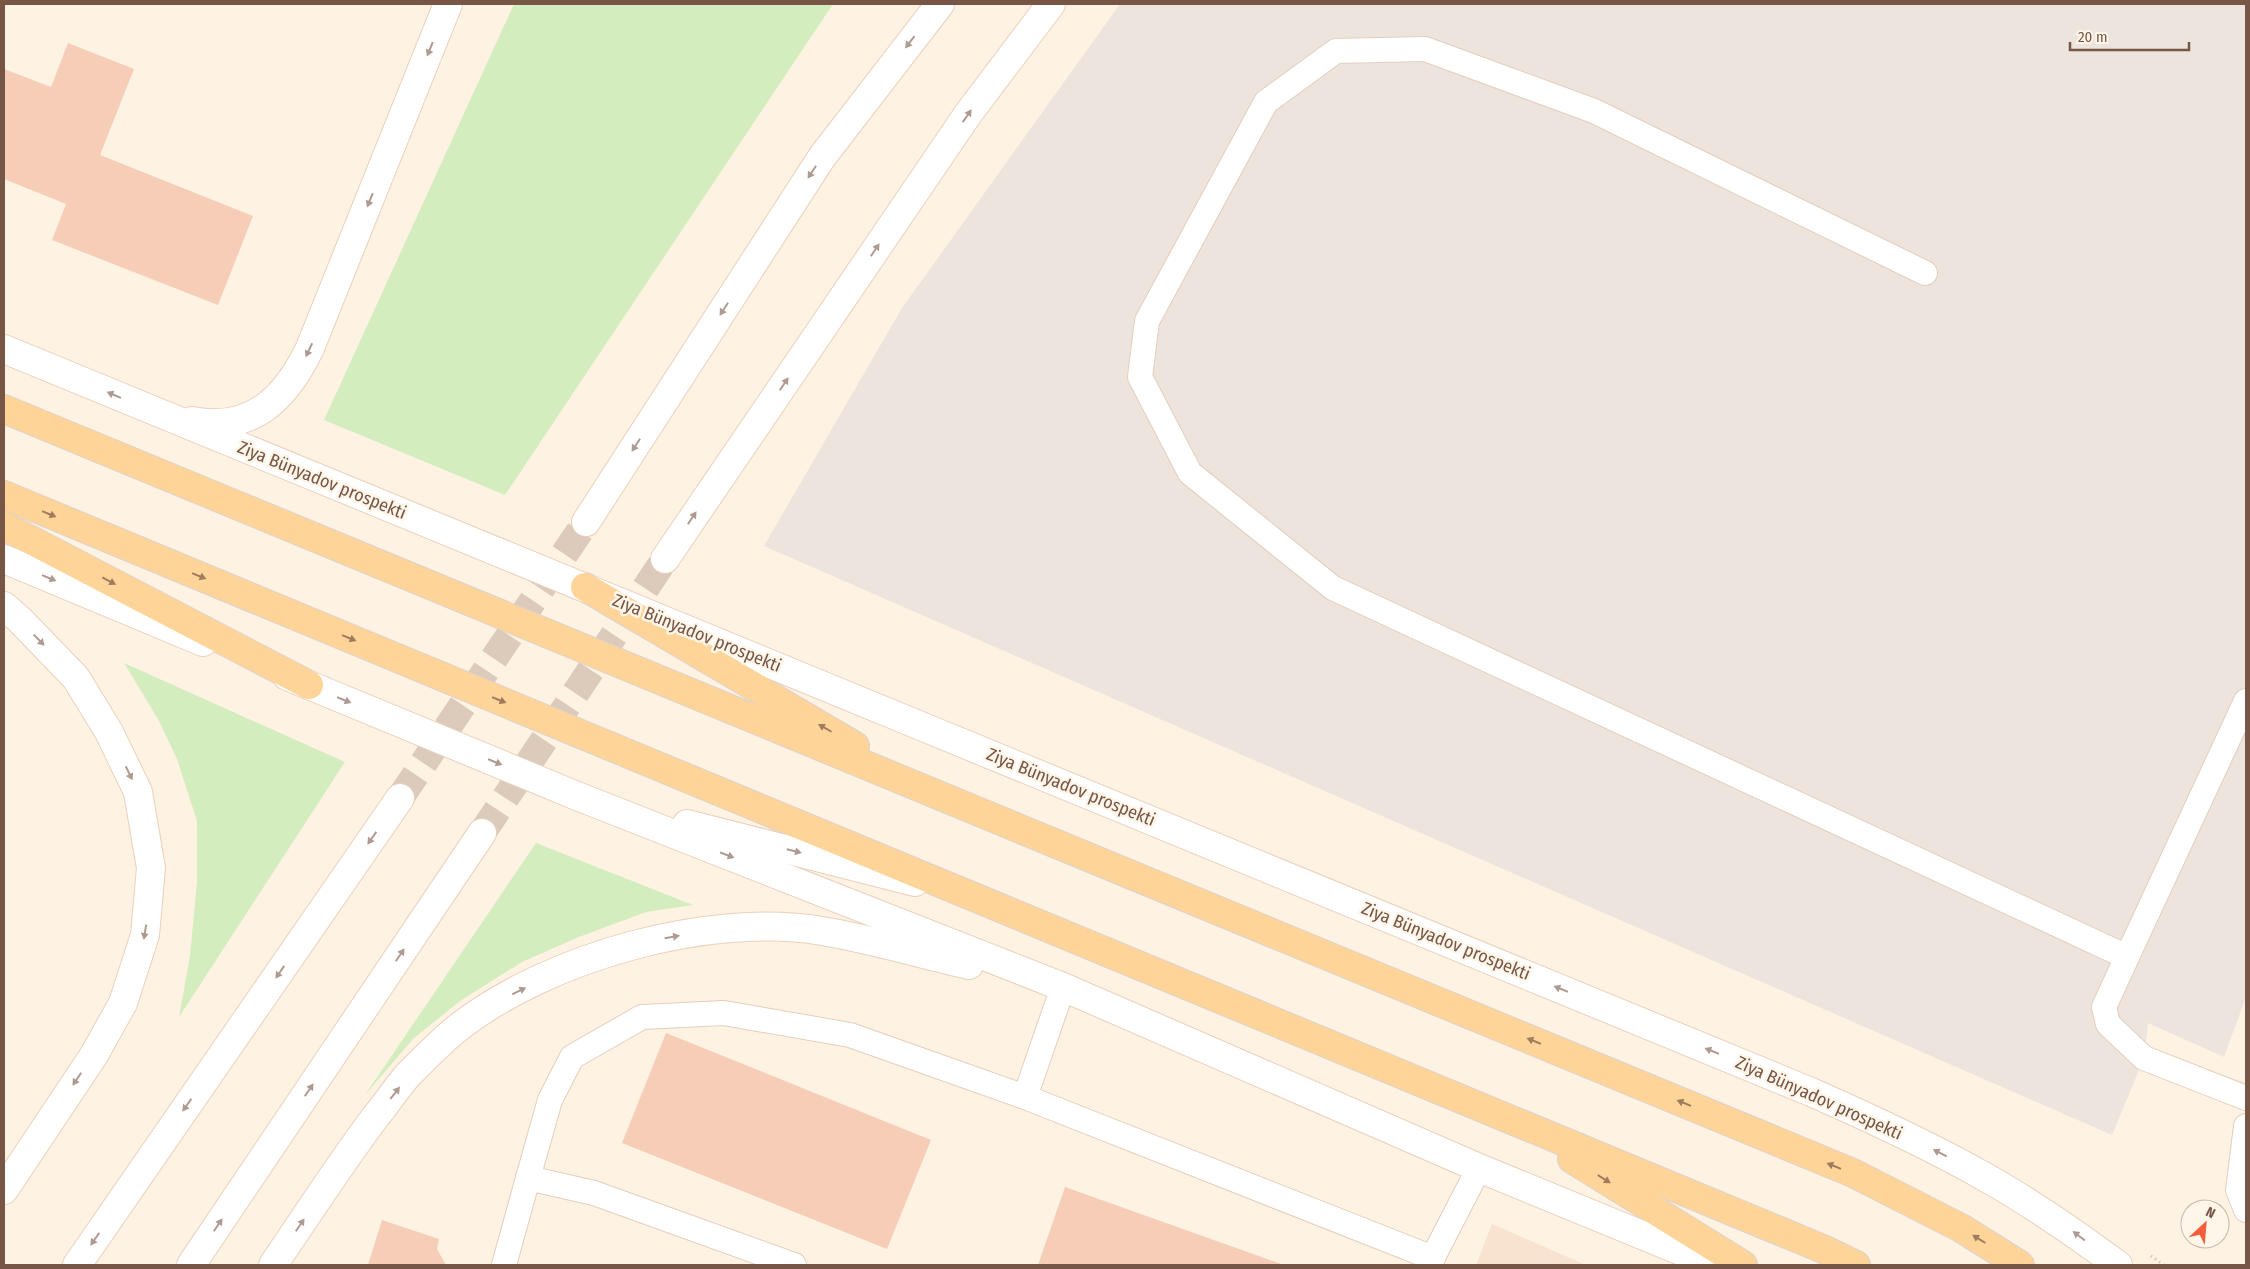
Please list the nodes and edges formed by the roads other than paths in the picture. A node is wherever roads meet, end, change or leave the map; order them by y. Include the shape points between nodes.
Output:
1 (448, 4) edge
2 (940, 4) edge
3 (1051, 4) edge
4 (1925, 273) dead end
5 (4, 348) edge
6 (4, 409) edge
7 (158, 414) junction
8 (4, 495) edge
9 (586, 522) tunnel mouth
10 (4, 526) edge
11 (665, 558) tunnel mouth
12 (4, 559) edge
13 (585, 587) junction
14 (4, 606) edge
15 (309, 686) junction
16 (2246, 701) edge
17 (577, 796) junction
18 (943, 797) junction
19 (400, 798) tunnel mouth
20 (482, 833) tunnel mouth
21 (971, 896) junction
22 (2127, 957) junction
23 (1063, 988) junction
24 (1025, 1097) junction
25 (2246, 1098) edge
26 (1503, 1116) junction
27 (2246, 1126) edge
28 (1479, 1168) junction
29 (528, 1178) junction
30 (4, 1190) edge
31 (2246, 1210) edge
32 (1431, 1262) edge
33 (76, 1265) edge
34 (191, 1265) edge
35 (273, 1265) edge
36 (504, 1265) edge
37 (794, 1265) edge
38 (1715, 1265) edge
39 (1743, 1265) edge
40 (1856, 1265) edge
41 (2020, 1265) edge
42 (2118, 1265) edge

1 -> 7 main road via 297,375 282,394 261,410 236,422 208,424
2 -> 9 main road via 822,157
11 -> 3 main road via 968,114
4 - 22 lane via 1594,111 1425,49 1336,51 1266,102 1147,321 1140,377 1190,473 1334,588
7 -> 5 main road, Ziya Bünyadov prospekti
6 - 18 main road
7 - 13 main road, Ziya Bünyadov prospekti
8 -> 21 main road
10 -> 15 main road
12 -> 15 main road
18 -> 13 main road
42 -> 13 main road, Ziya Bünyadov prospekti via 2072,1231 1986,1177 1885,1125 1811,1092
14 -> 30 main road via 76,678 109,732 138,792 151,868 145,935 123,1002 94,1054
15 -> 17 main road
16 - 22 lane
17 -> 21 main road
17 -> 23 main road
41 -> 18 main road via 1961,1228 1853,1173
19 -> 33 main road
34 -> 20 main road
21 - 26 main road
22 - 25 lane via 2104,1008 2108,1024 2144,1058
23 - 24 lane
23 - 28 main road
35 -> 23 main road via 353,1147 407,1077 459,1027 505,998 570,966 638,943 711,930 762,926 821,931
24 - 29 lane via 850,1035 724,1013 642,1016 572,1057 550,1100
24 - 32 lane
26 -> 39 main road
26 - 40 main road
27 - 31 lane via 2238,1190
28 - 32 lane
28 - 38 main road
29 - 36 lane
29 - 37 lane via 594,1192

